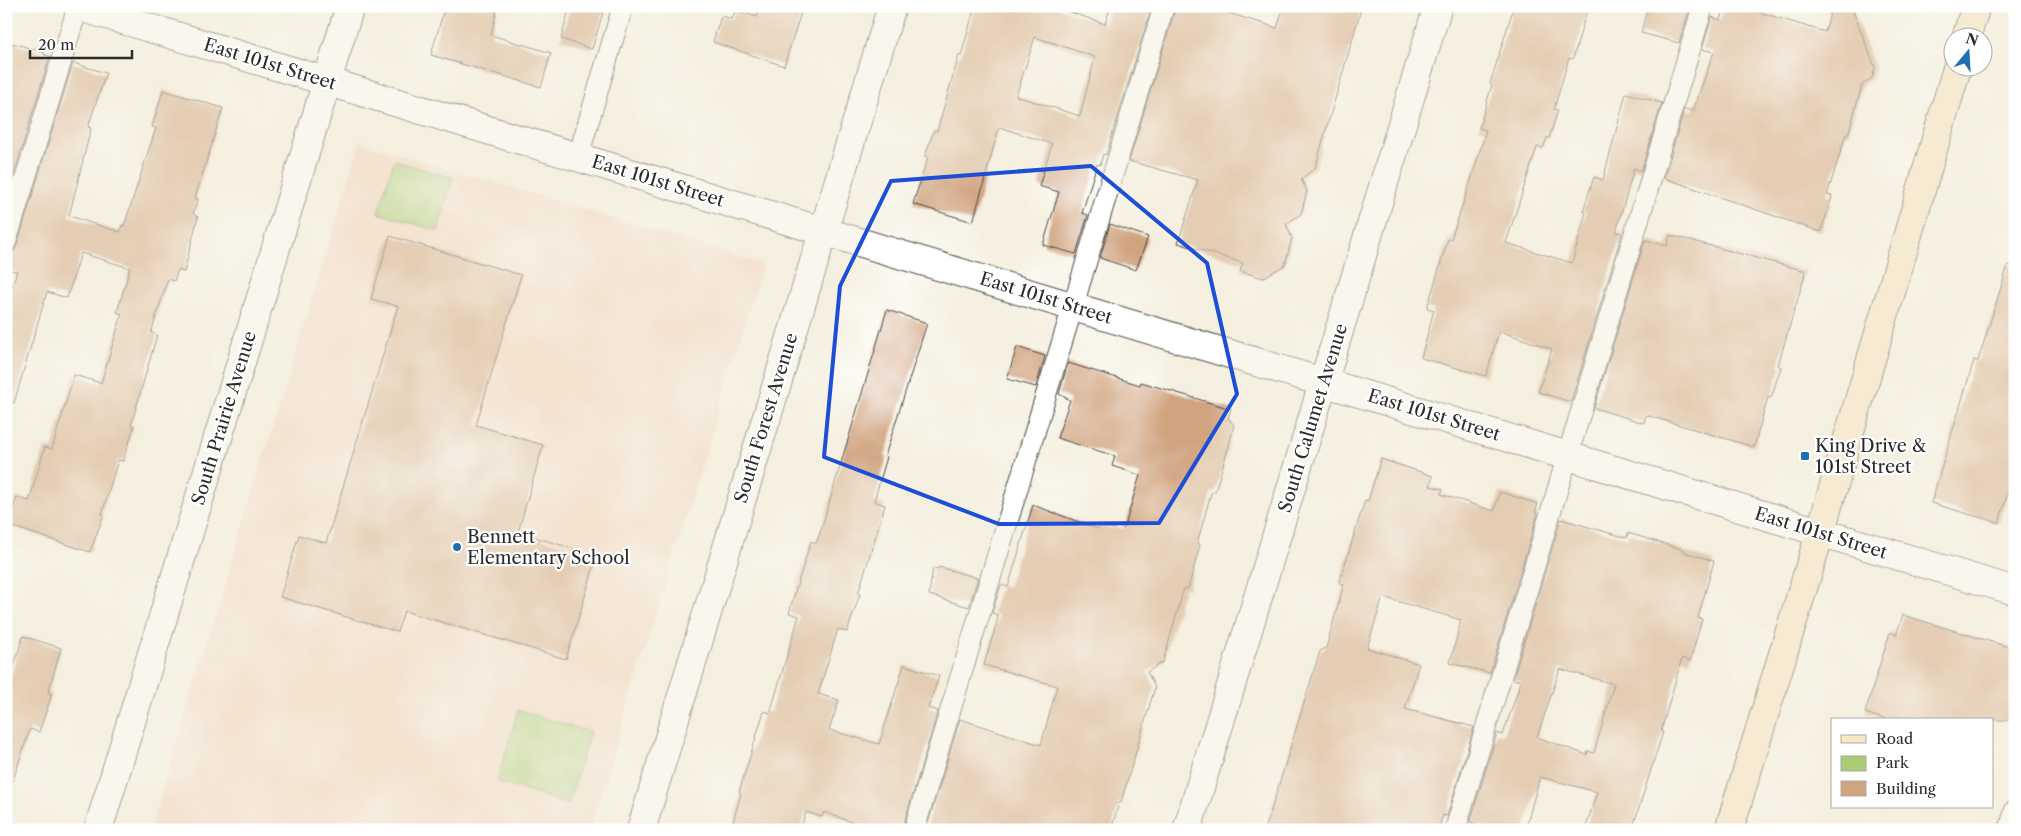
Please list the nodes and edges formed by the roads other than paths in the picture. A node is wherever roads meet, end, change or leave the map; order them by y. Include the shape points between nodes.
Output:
1 (78, 6) edge
2 (350, 6) edge
3 (623, 6) edge
4 (892, 6) edge
5 (1164, 6) edge
6 (1438, 6) edge
7 (1703, 6) edge
8 (1976, 6) edge
9 (1969, 28) edge
10 (1955, 78) edge
11 (327, 82) junction
12 (578, 157) junction
13 (824, 232) junction
14 (6, 242) edge
15 (1073, 306) junction
16 (1324, 382) junction
17 (1567, 456) junction
18 (1820, 533) junction
19 (2015, 591) edge
20 (2015, 810) edge
21 (98, 830) edge
22 (641, 830) edge
23 (914, 830) edge
24 (1187, 830) edge
25 (1455, 830) edge
26 (1730, 830) edge
27 (2009, 830) edge

1 - 11 street, East 101st Street
1 - 14 lane
2 - 11 street, South Prairie Avenue
3 - 12 lane
4 - 13 street, South Forest Avenue
5 - 15 lane
6 - 16 street, South Calumet Avenue
7 - 17 lane
8 - 9 street
10 - 18 street
11 - 12 street, East 101st Street
11 - 21 street, South Prairie Avenue
12 - 13 street, East 101st Street
13 - 15 street, East 101st Street
13 - 22 street, South Forest Avenue
15 - 16 street, East 101st Street
15 - 23 lane
16 - 17 street, East 101st Street
16 - 24 street, South Calumet Avenue
17 - 18 street, East 101st Street
17 - 25 lane
18 - 19 street, East 101st Street
18 - 26 street
20 - 27 lane

